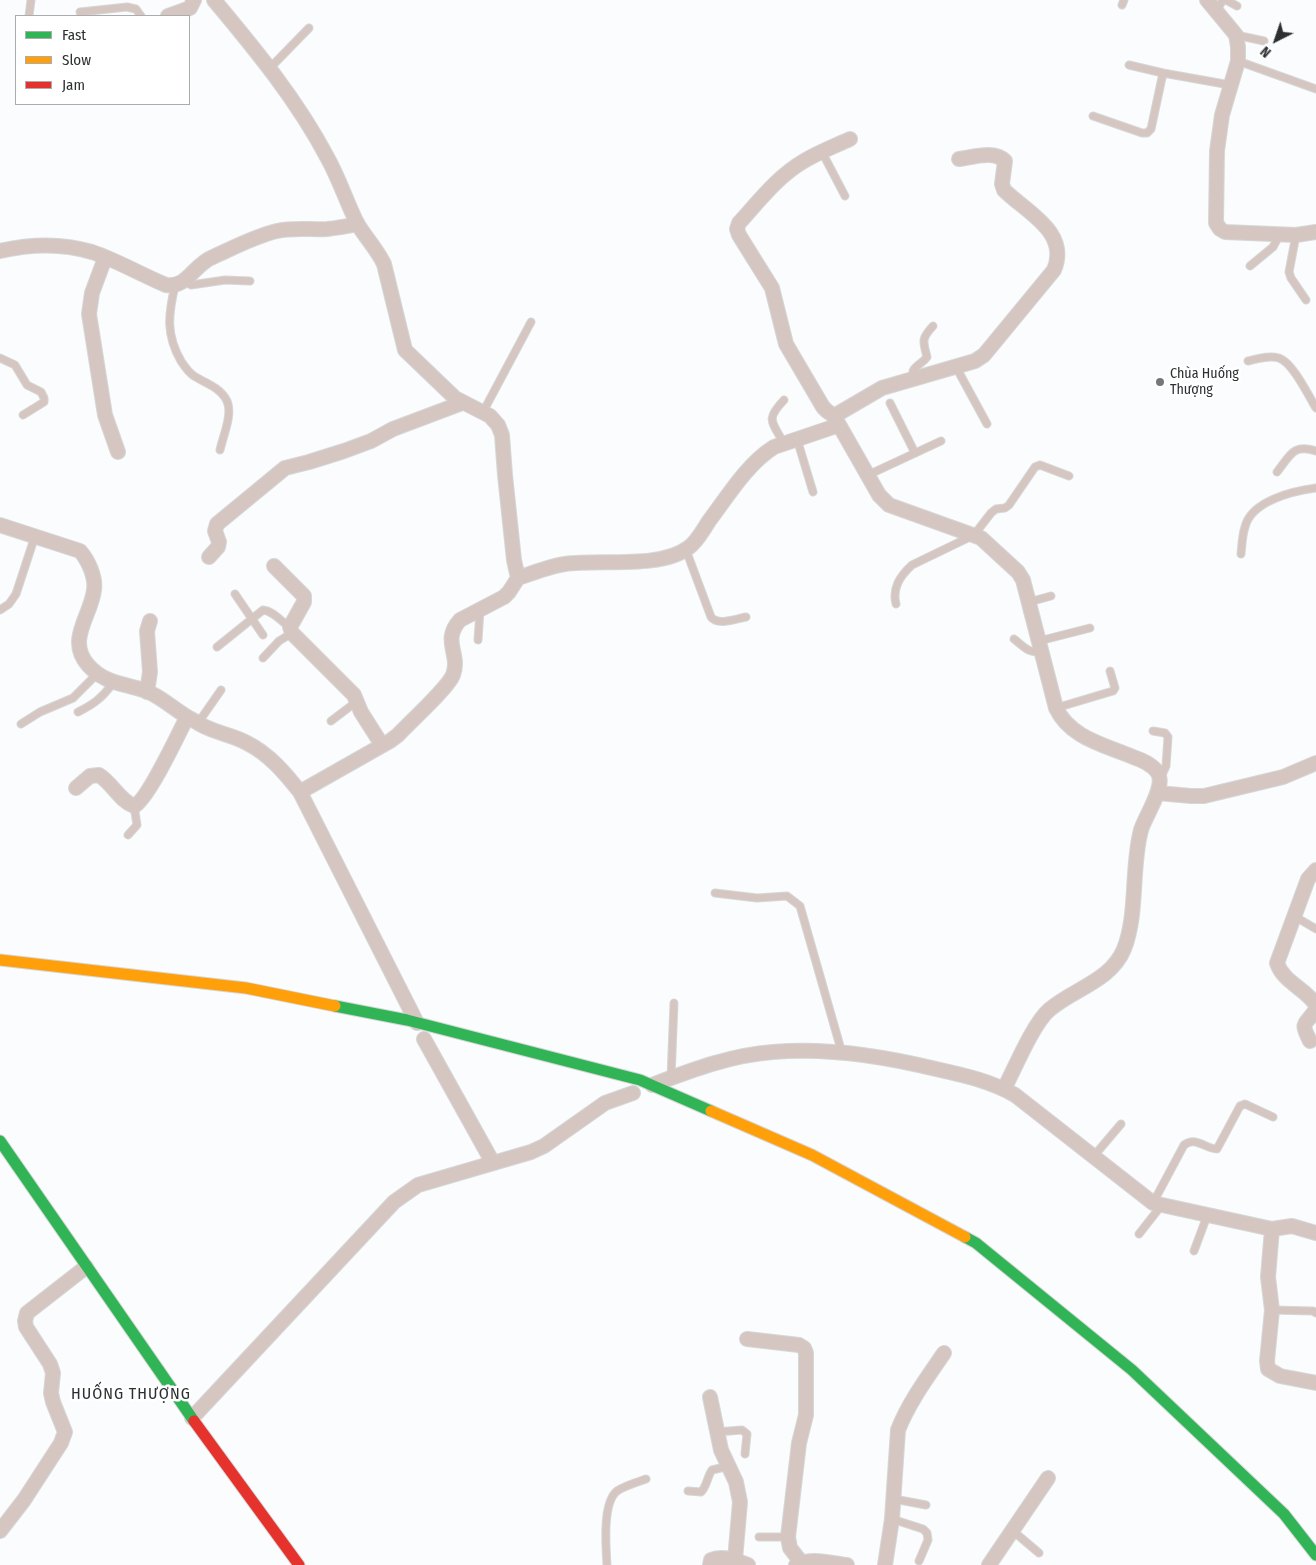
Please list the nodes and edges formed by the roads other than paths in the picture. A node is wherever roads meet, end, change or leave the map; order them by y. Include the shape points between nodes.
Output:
1 (31, 0) edge
2 (194, 0) edge
3 (214, 0) edge
4 (1207, 0) edge
5 (1222, 4) edge
6 (1236, 6) dead end
7 (80, 12) dead end
8 (29, 15) edge
9 (140, 15) edge
10 (171, 15) edge
11 (309, 28) dead end
12 (1236, 35) junction
13 (1264, 42) dead end
14 (1238, 61) junction
15 (1129, 65) dead end
16 (268, 69) junction
17 (1163, 73) junction
18 (1230, 85) junction
19 (1316, 89) edge
20 (1092, 116) dead end
21 (850, 139) dead end
22 (822, 152) junction
23 (959, 159) dead end
24 (845, 196) dead end
25 (358, 224) junction
26 (1316, 232) edge
27 (1280, 234) junction
28 (1296, 235) junction
29 (0, 251) edge
30 (105, 258) junction
31 (1250, 266) dead end
32 (250, 281) dead end
33 (180, 284) junction
34 (1306, 300) dead end
35 (531, 322) dead end
36 (933, 326) dead end
37 (0, 358) edge
38 (1248, 361) dead end
39 (956, 367) junction
40 (915, 379) junction
41 (784, 400) dead end
42 (462, 403) junction
43 (890, 403) dead end
44 (1316, 408) edge
45 (483, 412) junction
46 (23, 415) dead end
47 (836, 420) junction
48 (988, 424) dead end
49 (790, 441) junction
50 (941, 441) dead end
51 (220, 450) dead end
52 (1316, 451) edge
53 (118, 452) dead end
54 (915, 453) junction
55 (1277, 472) dead end
56 (868, 476) junction
57 (1069, 476) dead end
58 (1316, 488) edge
59 (813, 492) dead end
60 (0, 525) edge
61 (974, 535) junction
62 (35, 536) junction
63 (686, 550) junction
64 (1241, 554) dead end
65 (209, 556) dead end
66 (274, 566) dead end
67 (518, 578) junction
68 (235, 594) dead end
69 (1051, 596) dead end
70 (1029, 602) junction
71 (896, 604) dead end
72 (0, 610) edge
73 (480, 610) junction
74 (746, 617) dead end
75 (252, 620) junction
76 (150, 621) dead end
77 (1090, 628) dead end
78 (291, 630) junction
79 (262, 635) dead end
80 (1014, 639) dead end
81 (478, 640) dead end
82 (1040, 646) junction
83 (217, 647) dead end
84 (263, 658) dead end
85 (1110, 671) dead end
86 (97, 674) junction
87 (113, 683) junction
88 (221, 690) dead end
89 (147, 692) junction
90 (356, 702) junction
91 (1056, 708) junction
92 (78, 712) dead end
93 (192, 720) junction
94 (331, 721) dead end
95 (20, 724) dead end
96 (1154, 730) dead end
97 (382, 745) junction
98 (1316, 763) edge
99 (1159, 786) junction
100 (76, 788) dead end
101 (300, 792) junction
102 (134, 806) junction
103 (128, 835) dead end
104 (1316, 870) edge
105 (714, 892) dead end
106 (1294, 916) junction
107 (1316, 929) edge
108 (0, 960) edge
109 (0, 970) edge
110 (50, 971) junction
111 (169, 991) dead end
112 (674, 1003) dead end
113 (1316, 1007) edge
114 (417, 1023) junction
115 (420, 1038) joint
116 (1310, 1041) dead end
117 (441, 1044) dead end
118 (842, 1053) junction
119 (566, 1073) dead end
120 (583, 1077) dead end
121 (671, 1078) junction
122 (652, 1085) junction
123 (616, 1088) dead end
124 (1004, 1088) junction
125 (638, 1094) joint
126 (1273, 1117) dead end
127 (1121, 1124) dead end
128 (0, 1141) edge
129 (786, 1143) junction
130 (781, 1154) dead end
131 (1093, 1157) junction
132 (492, 1164) junction
133 (1157, 1205) junction
134 (1207, 1216) junction
135 (1272, 1229) junction
136 (1316, 1233) edge
137 (1139, 1234) dead end
138 (1194, 1251) dead end
139 (86, 1267) junction
140 (1272, 1310) junction
141 (1315, 1311) edge
142 (746, 1339) dead end
143 (944, 1353) dead end
144 (1316, 1384) edge
145 (710, 1397) dead end
146 (192, 1418) junction
147 (717, 1432) junction
148 (745, 1454) dead end
149 (729, 1466) junction
150 (1048, 1478) dead end
151 (646, 1479) dead end
152 (688, 1491) dead end
153 (894, 1499) junction
154 (926, 1505) dead end
155 (892, 1519) junction
156 (0, 1531) edge
157 (1013, 1531) junction
158 (759, 1537) dead end
159 (788, 1537) junction
160 (1039, 1553) dead end
161 (1316, 1555) edge
162 (734, 1560) junction
163 (919, 1561) dead end
164 (798, 1564) edge
165 (299, 1565) edge
166 (607, 1565) edge
167 (710, 1565) edge
168 (748, 1565) edge
169 (847, 1565) edge
170 (886, 1565) edge
171 (989, 1565) edge

1 - 8 lane
2 - 10 street via 190,8
3 - 16 street
4 - 5 street
5 - 6 lane
5 - 12 street
7 - 9 lane via 127,7 136,9
11 - 16 lane
12 - 13 lane
12 - 14 street
14 - 18 street
14 - 19 lane
15 - 17 lane
16 - 25 street via 306,120 328,158
17 - 18 lane
17 - 20 lane via 1148,133
18 - 27 street via 1217,152 1216,223 1225,232
21 - 22 street
22 - 24 lane
22 - 47 street via 804,161 773,185 737,229 772,288 786,344 823,406
23 - 39 street via 994,155 1006,161 1004,190 1045,224 1058,248 1058,261 984,355
25 - 33 street via 269,233 208,259
25 - 42 street via 384,264 405,350
26 - 28 street
27 - 28 street
27 - 31 lane via 1273,247
28 - 34 lane via 1289,272
29 - 30 street via 34,245 92,252
30 - 33 street via 166,285
30 - 53 street via 92,293 89,314 105,415
32 - 33 lane
33 - 51 lane via 171,302 170,337 186,369 212,385 227,402 229,412
35 - 45 lane
36 - 40 lane via 923,339 927,357 913,371
37 - 46 lane via 15,365 27,385 41,392 44,398 44,402
38 - 44 lane via 1278,358 1286,362
39 - 40 street
39 - 48 lane
40 - 47 street via 874,391
41 - 49 lane via 773,412 772,421
42 - 45 street
42 - 65 street via 353,448 285,468 216,524 220,542
43 - 54 lane
45 - 67 street via 498,425 502,435
47 - 49 street
47 - 56 street
49 - 59 lane
49 - 63 street via 774,447 755,463
50 - 54 lane
52 - 55 lane via 1304,447 1297,449
54 - 56 lane
56 - 61 street via 879,495 889,504
57 - 61 lane via 1040,465 1035,467 1009,505 991,512
58 - 64 lane via 1287,494 1261,506 1245,526
60 - 62 street
61 - 70 street via 1018,572
61 - 71 lane via 912,565 895,588
62 - 72 lane via 16,594 10,604
62 - 86 street via 80,551 89,562 95,588 78,637 86,664
63 - 67 street via 640,562 564,564
63 - 74 lane via 714,621
66 - 78 street via 304,596
67 - 73 street via 509,592
68 - 75 lane
69 - 70 lane
70 - 82 street
73 - 81 lane
73 - 97 street via 460,620 452,632 455,664 446,685 398,735
75 - 78 lane via 263,610 268,610
75 - 79 lane
75 - 83 lane
76 - 89 street via 147,631 150,672
77 - 82 lane
78 - 84 lane
78 - 90 street via 350,690
80 - 82 lane via 1031,652 1035,653
82 - 91 street
85 - 91 lane via 1113,691
86 - 87 street
86 - 95 lane via 73,698
87 - 89 street
87 - 92 lane via 104,696
88 - 93 lane
89 - 93 street
90 - 94 lane
90 - 97 street
91 - 99 street via 1060,718 1082,736 1150,765 1158,773
93 - 101 street via 248,743 283,770
93 - 102 street via 150,788
96 - 99 lane via 1168,737 1166,766
97 - 101 street
98 - 99 street via 1283,777 1204,796 1191,796
99 - 124 street via 1142,829 1124,950 1108,973 1049,1010
100 - 102 street via 90,776 99,775
101 - 114 street
102 - 103 lane via 137,825
104 - 106 street via 1308,879
105 - 118 lane via 757,898 787,896 800,906
106 - 107 lane
106 - 113 street via 1277,963 1285,977
108 - 110 main road
109 - 110 main road
110 - 111 main road
110 - 114 main road via 246,988
112 - 121 lane
113 - 116 street via 1304,1025
114 - 122 main road
115 - 117 main road
115 - 132 street
118 - 121 street via 773,1052 734,1058
118 - 124 street via 915,1064
119 - 120 main road
121 - 122 street
122 - 129 main road
123 - 125 main road
124 - 131 street
125 - 132 street via 605,1103 544,1146
126 - 133 lane via 1245,1104 1240,1106 1217,1149 1196,1141 1184,1145
127 - 131 lane
128 - 139 main road
129 - 130 main road
129 - 161 main road via 976,1243 1132,1370 1284,1514
131 - 133 street
132 - 146 street via 418,1184 394,1202
133 - 134 street
133 - 137 lane
134 - 135 street
134 - 138 lane
135 - 136 street via 1292,1226
135 - 140 street via 1268,1276
139 - 146 main road
139 - 156 street via 27,1313 26,1327 53,1373 51,1393 65,1432 24,1500
140 - 141 lane
140 - 144 street via 1268,1369 1280,1376
142 - 159 street via 799,1345 806,1353 806,1415 799,1443
143 - 153 street via 916,1394 898,1430
145 - 147 street
146 - 165 main road
147 - 148 lane via 742,1430 746,1434
147 - 149 street
149 - 152 lane via 712,1470 706,1488 701,1492
149 - 162 street via 740,1502
150 - 157 street
151 - 166 lane via 616,1492 612,1498 606,1527
153 - 154 lane
153 - 155 street
155 - 163 lane via 928,1533
155 - 170 street
157 - 160 lane
157 - 171 street
158 - 159 lane
159 - 164 street
162 - 167 street via 715,1558
162 - 168 street
164 - 169 street via 814,1560

